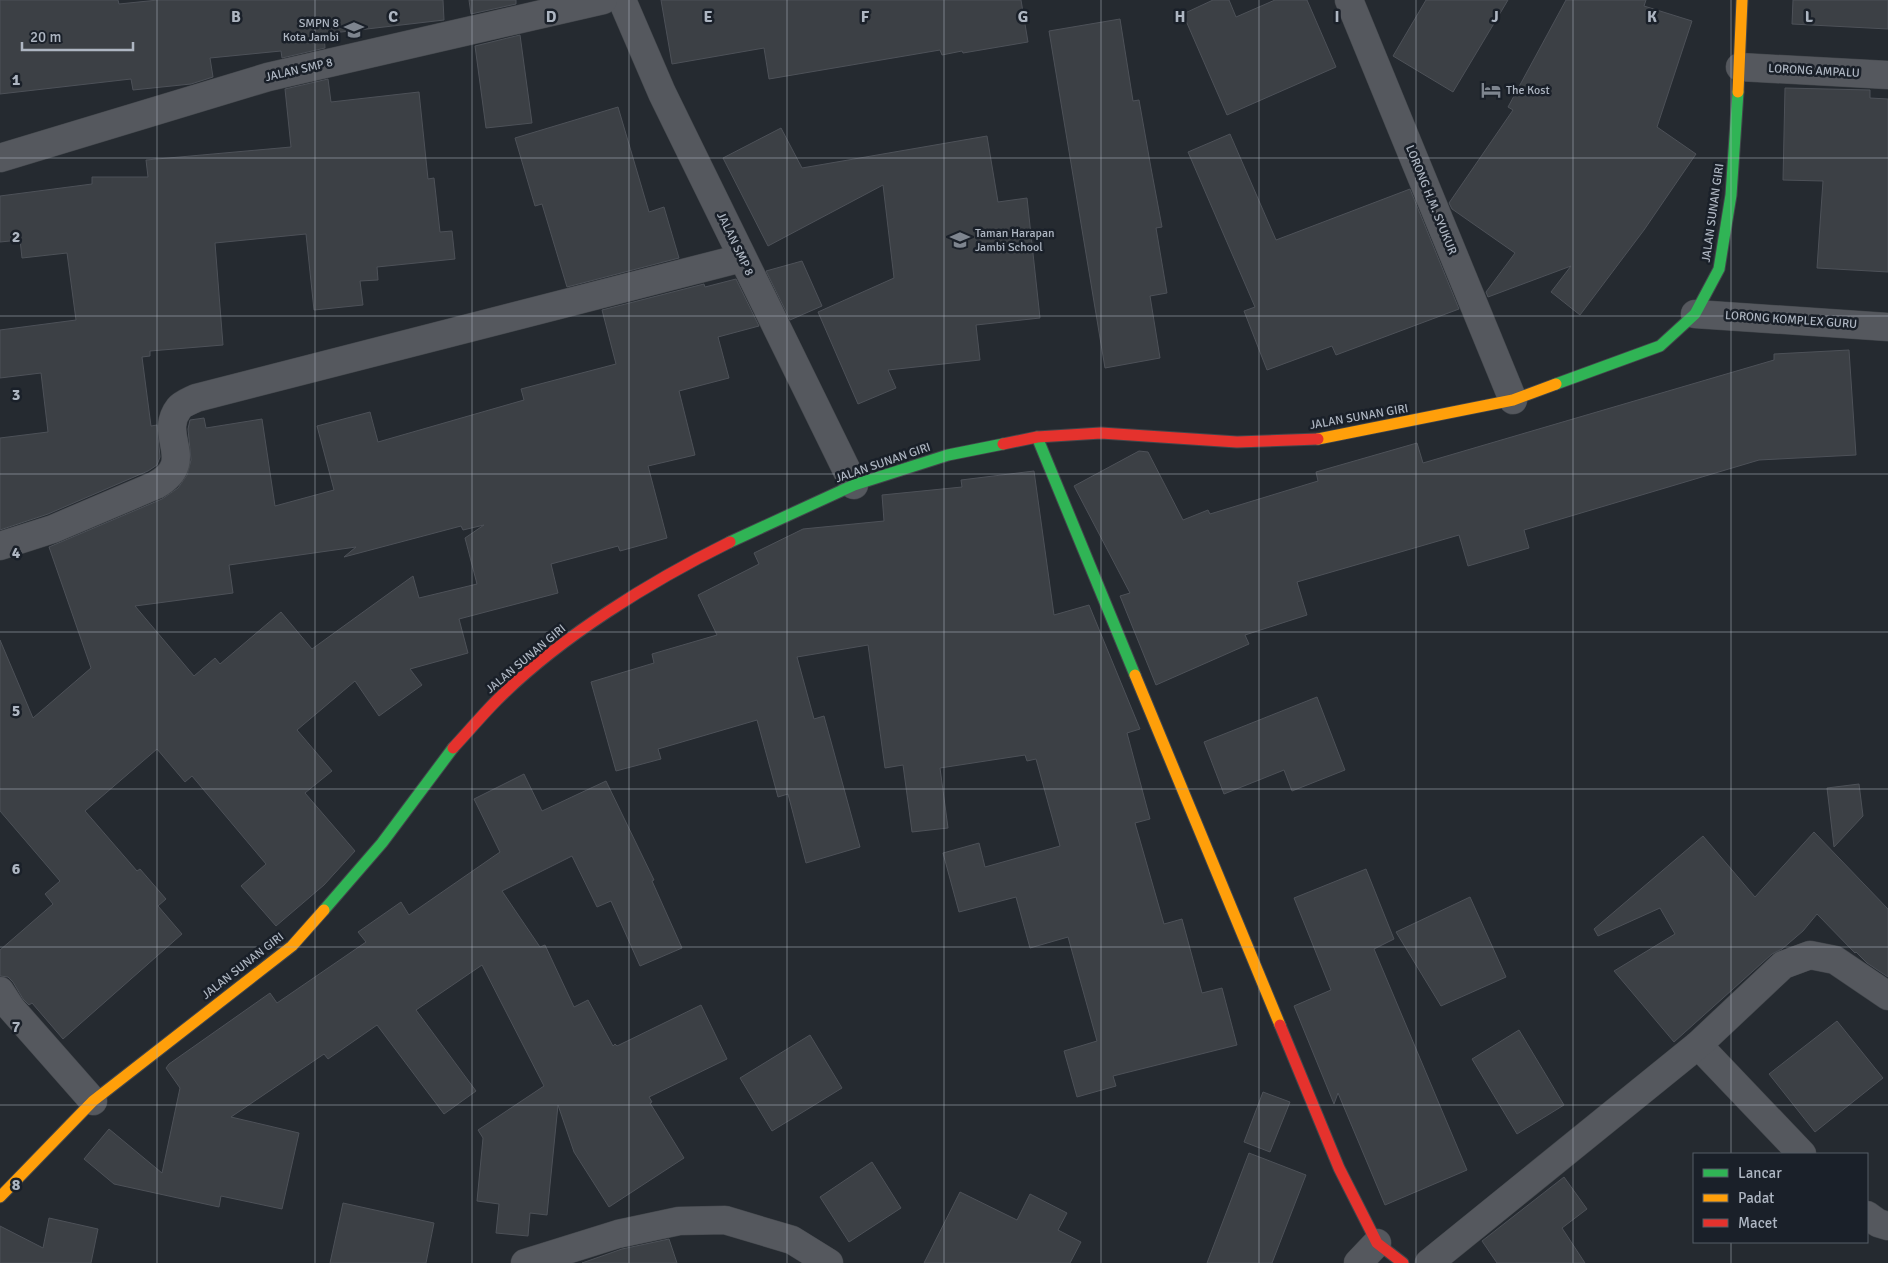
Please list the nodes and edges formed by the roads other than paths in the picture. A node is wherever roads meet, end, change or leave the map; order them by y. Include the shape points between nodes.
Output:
1 (603, 0) edge
2 (622, 0) edge
3 (1349, 0) edge
4 (1742, 0) edge
5 (1740, 67) junction
6 (1888, 75) edge
7 (0, 158) edge
8 (742, 258) junction
9 (1695, 314) junction
10 (1888, 327) edge
11 (1513, 400) junction
12 (1037, 438) junction
13 (854, 486) junction
14 (0, 546) edge
15 (0, 991) edge
16 (1888, 996) edge
17 (1698, 1045) junction
18 (93, 1101) junction
19 (1801, 1153) edge
20 (0, 1197) edge
21 (1868, 1215) edge
22 (1888, 1226) edge
23 (1377, 1243) junction
24 (525, 1263) edge
25 (829, 1263) edge
26 (1358, 1263) edge
27 (1403, 1263) edge
28 (1429, 1263) edge

1 - 7 street, JALAN SMP 8 via 268,77
2 - 8 street, JALAN SMP 8 via 662,93
3 - 11 street, LORONG H.M. SYUKUR
4 - 5 street, JALAN SUNAN GIRI
5 - 6 street, LORONG AMPALU
5 - 9 street, JALAN SUNAN GIRI via 1731,195 1720,269
8 - 13 street, JALAN SMP 8
8 - 14 street via 196,398 180,407 172,421 176,465 170,477 53,529
9 - 10 street, LORONG KOMPLEX GURU
9 - 11 street, JALAN SUNAN GIRI via 1660,346
11 - 12 street, JALAN SUNAN GIRI via 1321,439 1237,442 1101,433
12 - 13 street, JALAN SUNAN GIRI via 948,455
12 - 23 street via 1335,1158
13 - 18 street, JALAN SUNAN GIRI via 728,543 635,595 556,649 498,699 446,755 382,843 292,946
15 - 18 street via 11,1008
16 - 17 street via 1835,960 1810,955 1783,965
17 - 19 street
17 - 28 street
18 - 20 street, JALAN SUNAN GIRI
21 - 22 street via 1878,1224
23 - 26 street
23 - 27 street
24 - 25 street via 618,1234 679,1221 726,1220 792,1240

